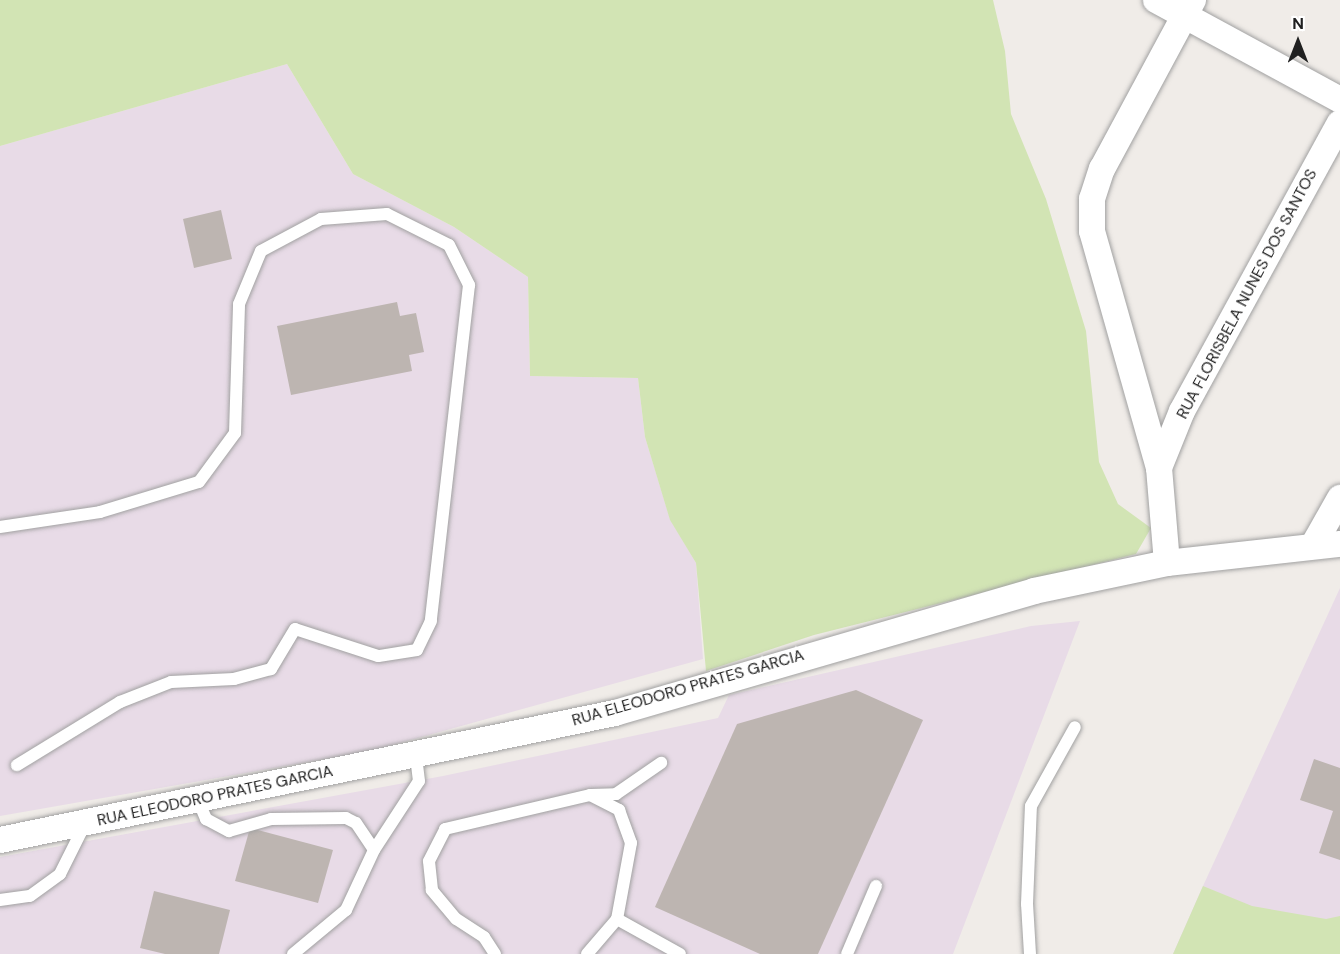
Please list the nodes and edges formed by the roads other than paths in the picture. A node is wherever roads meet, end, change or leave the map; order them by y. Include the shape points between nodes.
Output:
1 (1156, 0) edge
2 (1188, 8) edge
3 (1340, 100) edge
4 (1340, 123) edge
5 (1159, 468) junction
6 (1340, 498) edge
7 (0, 527) edge
8 (1314, 544) junction
9 (1340, 544) edge
10 (1167, 562) junction
11 (1075, 727) dead end
12 (416, 755) junction
13 (661, 763) dead end
14 (17, 765) dead end
15 (590, 795) junction
16 (198, 800) junction
17 (86, 822) junction
18 (0, 840) edge
19 (374, 850) junction
20 (876, 886) dead end
21 (0, 900) edge
22 (617, 919) junction
23 (293, 954) edge
24 (495, 954) edge
25 (587, 954) edge
26 (680, 954) edge
27 (847, 954) edge
28 (1030, 954) edge

1 - 2 street
2 - 3 street
2 - 5 street via 1102,169 1092,199 1092,231
4 - 5 street, RUA FLORISBELA NUNES DOS SANTOS via 1182,411
5 - 10 street
6 - 8 street
7 - 14 lane via 100,512 199,482 235,433 239,304 261,251 321,219 387,214 449,245 469,285 431,621 417,650 378,656 295,628 271,669 234,679 171,682 120,702
8 - 9 street, RUA ELEODORO PRATES GARCIA
8 - 10 street, RUA ELEODORO PRATES GARCIA
10 - 12 street, RUA ELEODORO PRATES GARCIA via 1034,591 615,713
11 - 28 lane via 1031,806 1027,904
12 - 16 street, RUA ELEODORO PRATES GARCIA
12 - 19 lane via 418,781
13 - 15 lane via 616,794
15 - 22 lane via 619,810 631,843
15 - 24 lane via 445,829 429,861 432,890 456,919 484,937
16 - 17 street, RUA ELEODORO PRATES GARCIA
16 - 19 lane via 206,819 229,831 271,819 346,818 356,824
17 - 18 street, RUA ELEODORO PRATES GARCIA
17 - 21 lane via 60,874 30,896
19 - 23 lane via 346,910
20 - 27 lane
22 - 25 lane
22 - 26 lane

